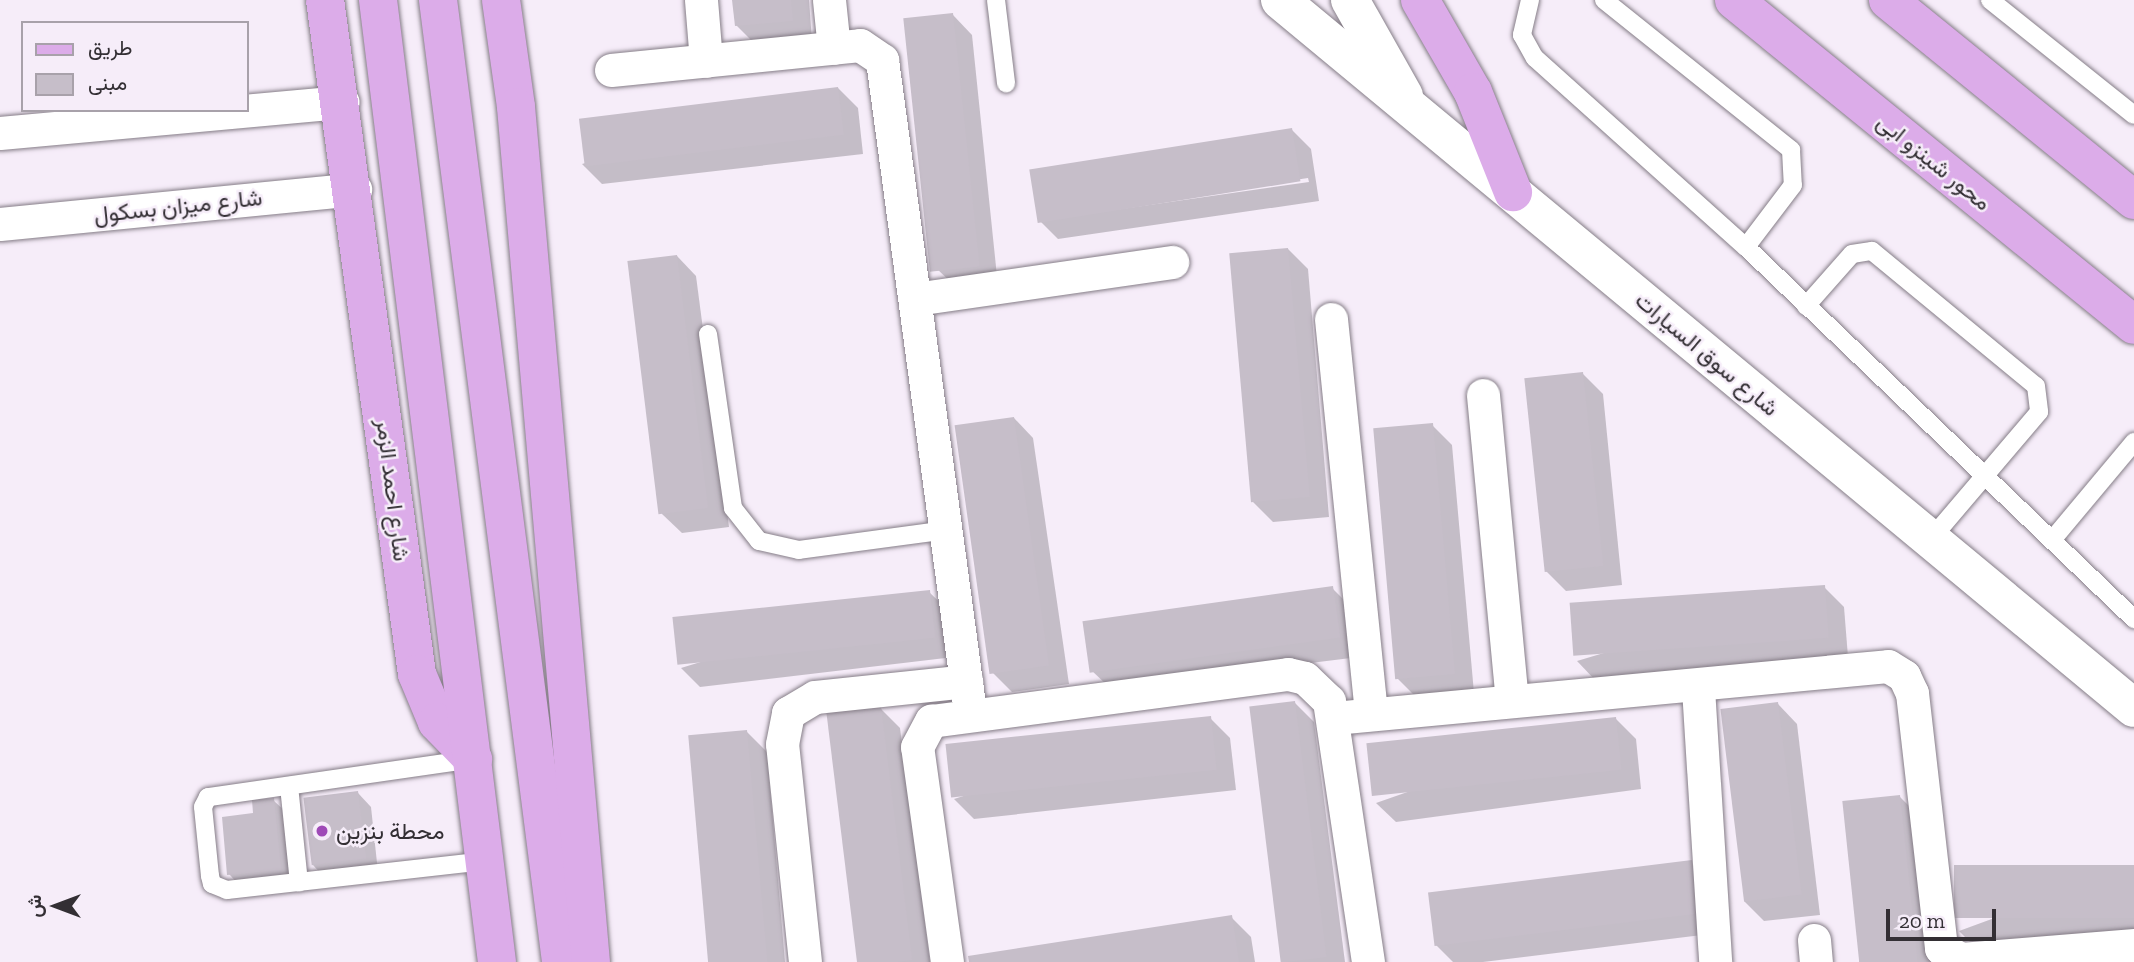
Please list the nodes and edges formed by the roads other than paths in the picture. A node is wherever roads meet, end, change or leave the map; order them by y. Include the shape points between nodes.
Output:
1 (325, 0) edge
2 (378, 0) edge
3 (438, 0) edge
4 (501, 0) edge
5 (701, 0) edge
6 (829, 0) edge
7 (996, 0) edge
8 (1280, 0) edge
9 (1350, 0) edge
10 (1419, 0) edge
11 (1530, 0) edge
12 (1604, 0) edge
13 (1734, 0) edge
14 (1888, 0) edge
15 (1990, 0) edge
16 (834, 48) junction
17 (706, 61) junction
18 (611, 70) dead end
19 (1006, 83) dead end
20 (343, 102) junction
21 (1409, 107) junction
22 (248, 111) edge
23 (232, 112) edge
24 (2134, 116) edge
25 (0, 133) edge
26 (355, 189) junction
27 (1513, 192) junction
28 (2134, 200) edge
29 (0, 224) edge
30 (1746, 247) junction
31 (1172, 262) dead end
32 (915, 299) junction
33 (1806, 306) junction
34 (1331, 319) dead end
35 (2134, 325) edge
36 (708, 334) dead end
37 (1483, 395) dead end
38 (2134, 442) edge
39 (1986, 475) junction
40 (946, 530) junction
41 (1931, 539) junction
42 (2052, 540) junction
43 (2131, 611) edge
44 (1698, 688) junction
45 (968, 696) junction
46 (1512, 700) junction
47 (2134, 708) edge
48 (1371, 714) junction
49 (1334, 718) junction
50 (473, 759) junction
51 (289, 786) junction
52 (486, 861) junction
53 (299, 882) junction
54 (2134, 944) edge
55 (1999, 959) edge
56 (497, 962) edge
57 (561, 962) edge
58 (591, 962) edge
59 (805, 962) edge
60 (947, 962) edge
61 (1368, 962) edge
62 (1715, 962) edge

1 - 20 main road, شارع احمد الزمر
2 - 50 main road
3 - 57 main road
4 - 58 main road via 516,107
5 - 17 street
6 - 16 street
7 - 19 lane
8 - 21 street, شارع سوق السيارات
9 - 21 street
10 - 27 main road via 1474,93
11 - 30 lane via 1522,35 1535,58
12 - 30 lane via 1791,150 1793,185
13 - 35 main road, محور شينزو ابى
14 - 28 main road
15 - 24 lane
16 - 17 street
16 - 32 street via 867,46 882,60
17 - 18 street
20 - 22 street
20 - 26 main road, شارع احمد الزمر
21 - 27 street, شارع سوق السيارات
23 - 25 street
26 - 29 street, شارع ميزان بسكول
26 - 50 main road, شارع احمد الزمر via 417,674 437,722
27 - 41 street, شارع سوق السيارات
30 - 33 lane
31 - 32 street
32 - 40 street
33 - 39 lane
33 - 39 lane via 1852,254 1872,251 2036,386 2039,412
34 - 48 street
36 - 40 lane via 733,509 759,541 799,550
37 - 46 street
38 - 42 lane
39 - 41 lane
39 - 42 lane
40 - 45 street
41 - 47 street, شارع سوق السيارات
42 - 43 lane
44 - 46 street
44 - 55 street via 1878,665 1904,676 1912,693 1938,940 1954,957
44 - 62 street
45 - 49 street via 1288,674 1319,688
45 - 59 street via 815,697 788,713 782,744
45 - 60 street via 931,721 917,747
46 - 48 street
48 - 49 street
49 - 61 street
50 - 51 lane
50 - 52 main road
51 - 53 lane
51 - 53 lane via 214,795 203,807 212,884 227,890
52 - 53 lane
52 - 56 main road
54 - 55 street

